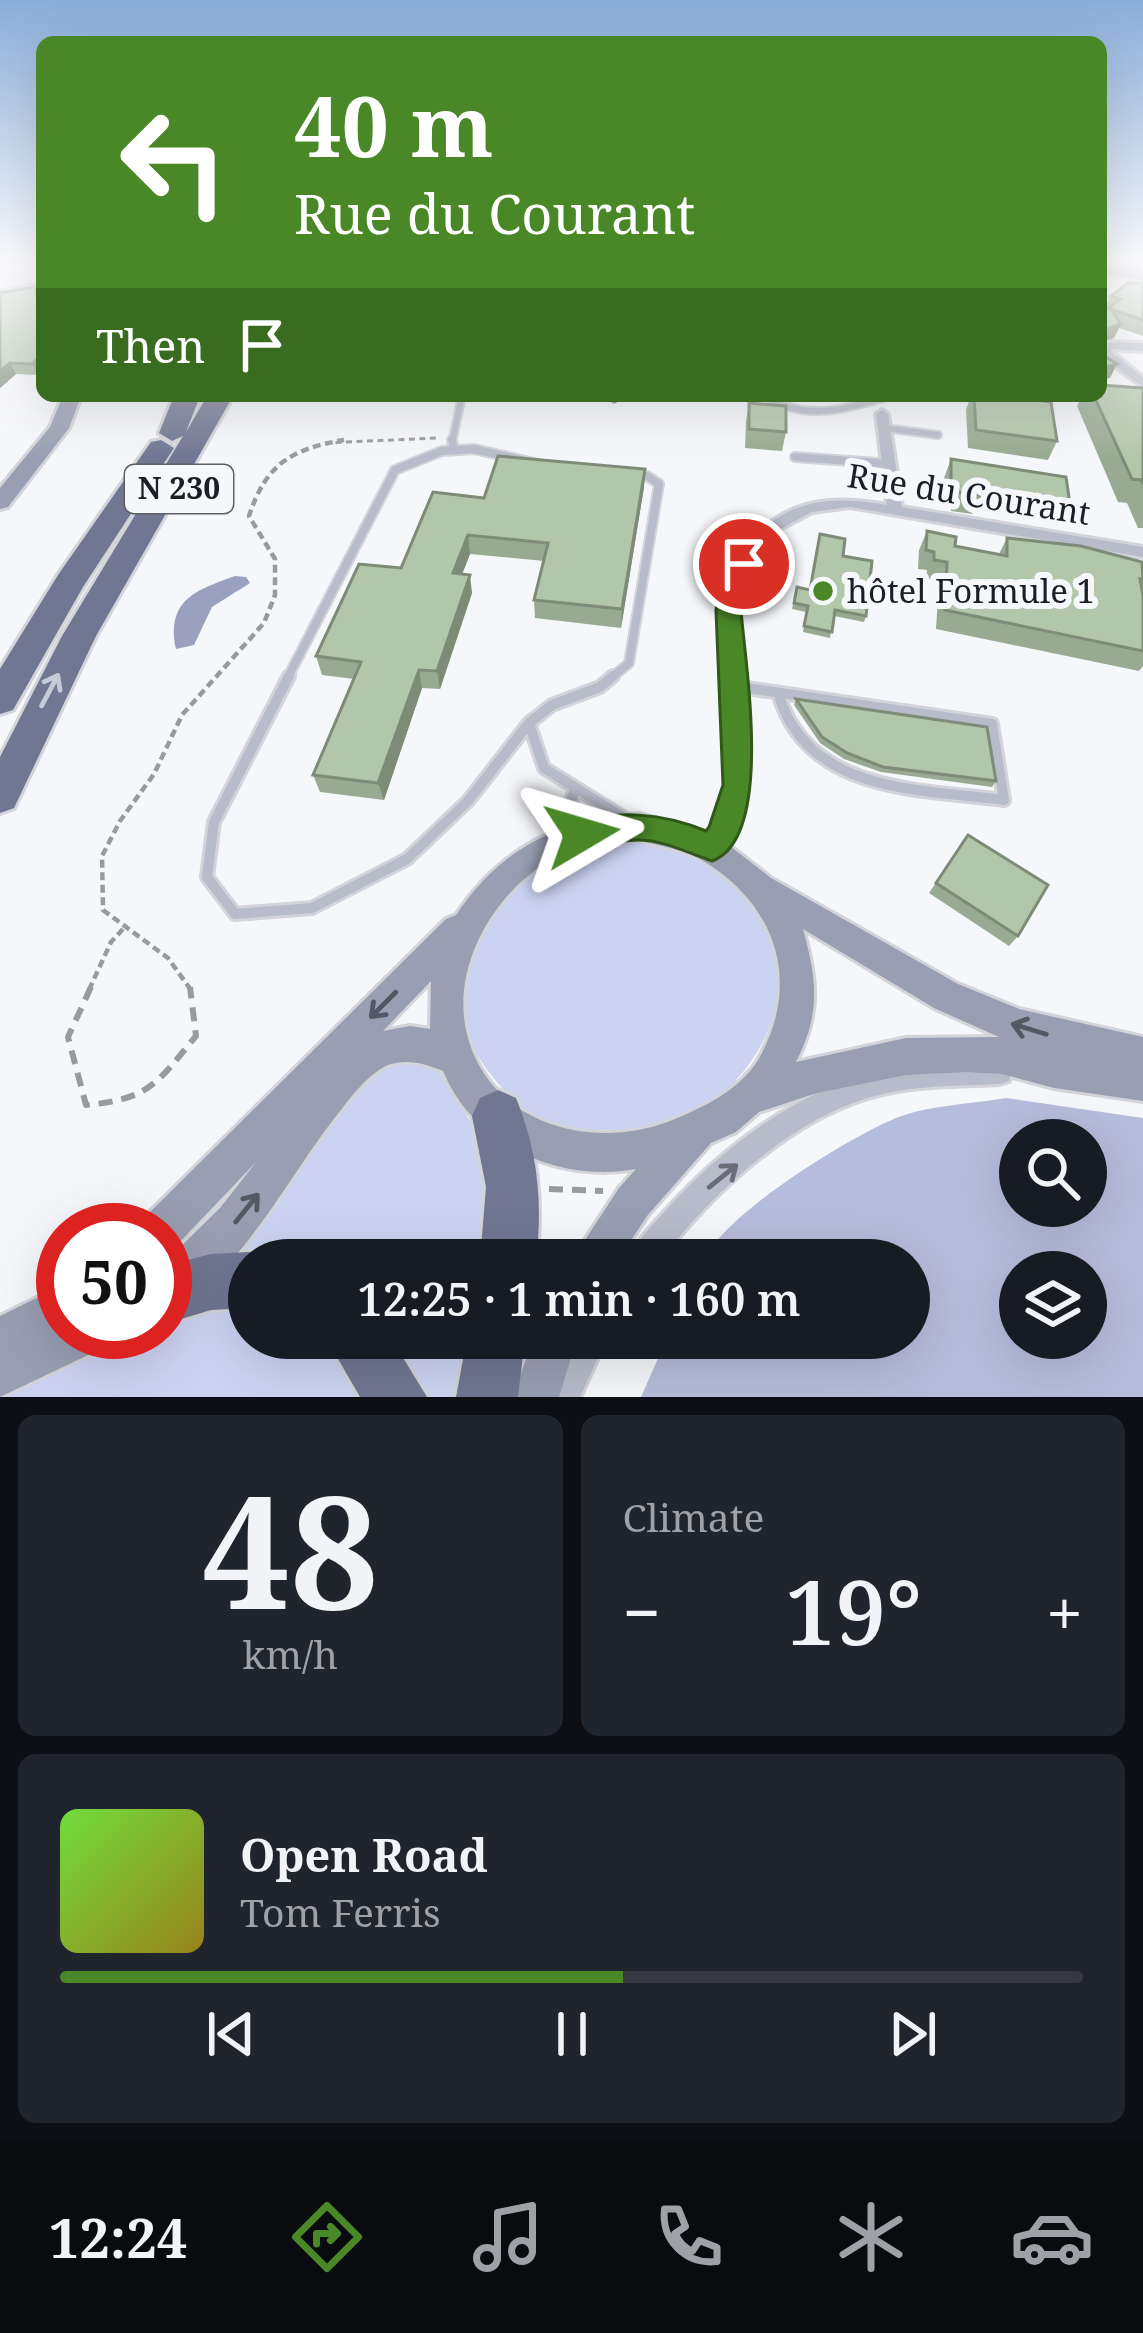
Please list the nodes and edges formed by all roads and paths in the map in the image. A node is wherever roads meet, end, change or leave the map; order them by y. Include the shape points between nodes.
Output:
1 (1143, 347) edge
2 (1107, 348) edge
3 (1107, 356) edge
4 (1142, 387) edge
5 (69, 402) edge
6 (185, 402) edge
7 (194, 402) edge
8 (216, 402) edge
9 (233, 402) edge
10 (461, 402) edge
11 (772, 402) edge
12 (871, 402) edge
13 (868, 403) junction
14 (883, 421) junction
15 (172, 433) junction
16 (938, 434) dead end
17 (453, 444) junction
18 (795, 457) dead end
19 (891, 464) junction
20 (0, 502) edge
21 (896, 509) junction
22 (1143, 552) edge
23 (114, 578) junction
24 (733, 686) junction
25 (778, 693) junction
26 (0, 700) edge
27 (529, 723) junction
28 (574, 791) junction
29 (0, 796) edge
30 (639, 827) junction
31 (547, 846) junction
32 (712, 848) junction
33 (761, 885) junction
34 (466, 923) junction
35 (123, 929) junction
36 (1143, 1055) edge
37 (454, 1057) junction
38 (1045, 1067) junction
39 (1143, 1082) edge
40 (756, 1096) junction
41 (498, 1115) junction
42 (696, 1136) junction
43 (515, 1187) junction
44 (633, 1202) junction
45 (189, 1203) edge
46 (510, 1239) edge
47 (607, 1239) edge
48 (662, 1239) edge
49 (192, 1266) edge
50 (228, 1281) edge
51 (192, 1287) edge
52 (36, 1321) edge
53 (0, 1340) edge
54 (36, 1357) edge
55 (370, 1359) edge
56 (493, 1359) edge
57 (548, 1359) edge
58 (582, 1359) edge
59 (0, 1375) edge
60 (396, 1397) edge
61 (488, 1397) edge
62 (536, 1397) edge
63 (564, 1397) edge

1 - 2 street
3 - 4 street
5 - 20 main road
6 - 15 highway, N 230
7 - 15 highway
8 - 23 highway
9 - 23 highway, N 230
10 - 17 lane
11 - 13 lane via 822,412
12 - 13 lane
13 - 14 lane
14 - 16 lane
14 - 19 street
15 - 26 highway
17 - 27 lane via 659,484 629,663
17 - 27 lane via 395,470 214,822 207,877 235,914 312,908 407,859 468,801
17 - 35 path via 328,439 264,477 249,516 275,559 275,595 264,623 182,715 102,856 103,910
18 - 19 lane
19 - 21 street
21 - 22 street, Rue du Courant
21 - 24 street, Rue du Courant via 823,503 790,513 731,589
29 -> 23 highway
24 - 25 lane
24 - 32 street, Rue du Courant via 738,785
25 - 25 lane via 992,724 1004,800 841,770 788,726
27 - 28 lane via 544,768
28 - 30 lane
28 - 31 lane via 567,820
30 - 31 main road
30 - 32 main road
31 - 34 main road via 514,868
32 - 33 main road
36 -> 33 main road via 1018,1027 946,996
33 - 40 main road via 794,944 801,999 780,1065
34 - 37 main road via 445,989
34 -> 45 main road
35 - 35 path via 68,1036 86,1106 132,1101 196,1036 194,994 172,960
37 - 41 main road
49 -> 37 main road via 369,1056 413,1043
38 - 39 main road
38 - 40 main road via 1000,1055 883,1059 812,1073
48 -> 38 street via 770,1138 852,1091 939,1074
40 - 42 main road
41 - 42 main road via 526,1138 579,1153 629,1152
41 - 43 highway
42 - 44 main road
43 - 44 path via 622,1191
43 - 46 highway
44 - 47 main road
50 - 51 highway
52 - 53 main road
54 - 59 main road
55 - 60 highway
56 - 61 highway
57 - 62 main road
58 - 63 street

